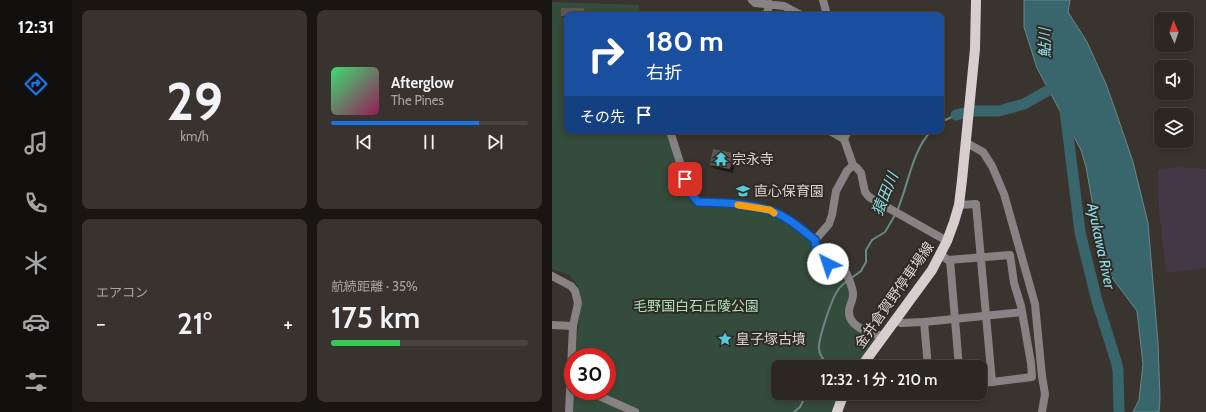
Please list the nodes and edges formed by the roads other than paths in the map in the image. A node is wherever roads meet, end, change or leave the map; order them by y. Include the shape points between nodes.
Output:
1 (752, 0) edge
2 (823, 0) edge
3 (976, 0) edge
4 (770, 4) junction
5 (767, 12) edge
6 (795, 12) edge
7 (826, 12) edge
8 (671, 134) edge
9 (846, 135) edge
10 (965, 142) junction
11 (853, 165) junction
12 (959, 205) junction
13 (815, 240) junction
14 (947, 241) junction
15 (940, 254) junction
16 (981, 257) junction
17 (950, 260) junction
18 (552, 276) edge
19 (1022, 312) junction
20 (986, 316) junction
21 (956, 318) junction
22 (894, 321) junction
23 (924, 322) junction
24 (552, 325) edge
25 (573, 326) junction
26 (883, 336) junction
27 (573, 348) edge
28 (866, 360) edge
29 (927, 360) edge
30 (959, 360) edge
31 (987, 382) edge
32 (992, 382) junction
33 (570, 400) edge
34 (608, 400) edge
35 (841, 400) edge
36 (569, 412) edge
37 (635, 412) edge
38 (837, 412) edge
39 (1042, 412) edge

1 - 4 street via 755,3
2 - 7 street
3 - 10 main road, 金井倉賀野停車場線 via 975,49
4 - 5 street
4 - 6 street via 784,6
8 - 13 street via 689,191 698,202 770,210
9 - 11 street
10 - 12 main road, 金井倉賀野停車場線
10 - 39 street via 983,152 1004,194 1035,304 1045,394
11 - 13 street via 836,191 829,224
11 - 14 street via 861,173 865,192 869,197
12 - 14 main road, 金井倉賀野停車場線
12 - 16 street via 976,204
13 - 26 street via 817,256 821,261 845,270 853,294 849,316 853,322 865,331
14 - 15 main road, 金井倉賀野停車場線
15 - 17 street
15 - 22 main road, 金井倉賀野停車場線 via 932,270
16 - 17 street
16 - 19 street via 1010,255
16 - 20 street
17 - 21 street
18 - 25 street via 565,282 575,291 578,303
19 - 20 street
19 - 32 street via 1032,377
20 - 21 street
20 - 32 street
21 - 23 street
21 - 30 street
22 - 23 street
22 - 26 main road, 金井倉賀野停車場線
23 - 29 street
24 - 25 street
25 - 27 street
26 - 28 main road, 金井倉賀野停車場線
31 - 32 street
33 - 36 street
34 - 37 street
35 - 38 main road

